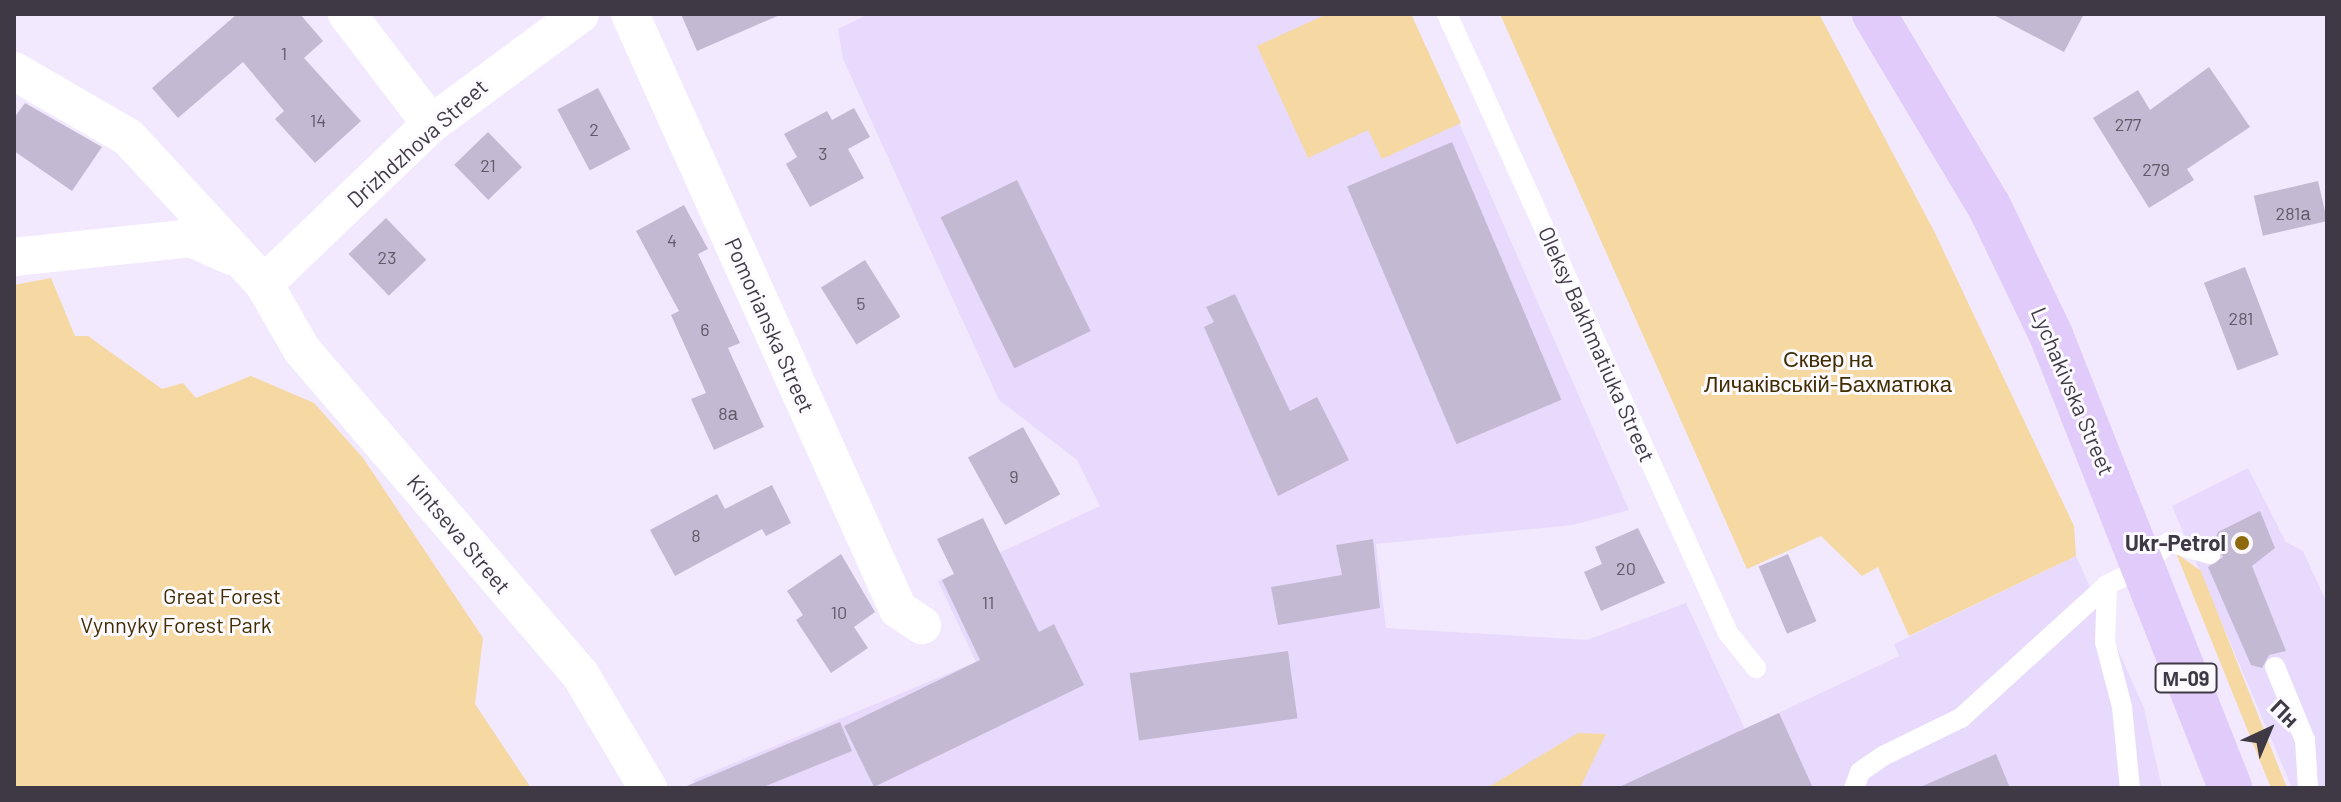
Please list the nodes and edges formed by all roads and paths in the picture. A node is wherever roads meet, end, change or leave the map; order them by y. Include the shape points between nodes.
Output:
1 (347, 14) edge
2 (580, 14) edge
3 (630, 14) edge
4 (1447, 14) edge
5 (1874, 14) edge
6 (14, 71) edge
7 (431, 124) junction
8 (14, 257) edge
9 (264, 284) junction
10 (2210, 554) dead end
11 (2124, 577) junction
12 (922, 625) dead end
13 (2275, 667) dead end
14 (1756, 668) dead end
15 (648, 788) edge
16 (1854, 788) edge
17 (2130, 788) edge
18 (2230, 788) edge
19 (2308, 788) edge

1 - 7 street
2 - 7 street, Drizhdzhova Street
3 - 12 street, Pomorianska Street via 898,609
4 - 14 lane, Oleksy Bakhmatiuka Street via 1728,633
5 - 11 main road, Lychakivska Street / М-09 via 1989,206 2036,302
6 - 9 street, Kintseva Street via 128,137
7 - 9 street, Drizhdzhova Street
8 - 9 street, Kintseva Street via 191,238 228,254
9 - 15 street, Kintseva Street via 302,350 580,674
10 - 11 lane via 2169,542
11 - 16 lane via 1961,718 1883,756 1860,772
11 - 17 lane via 2105,642 2122,707
11 - 18 main road, Lychakivska Street / М-09
13 - 19 lane via 2305,740

